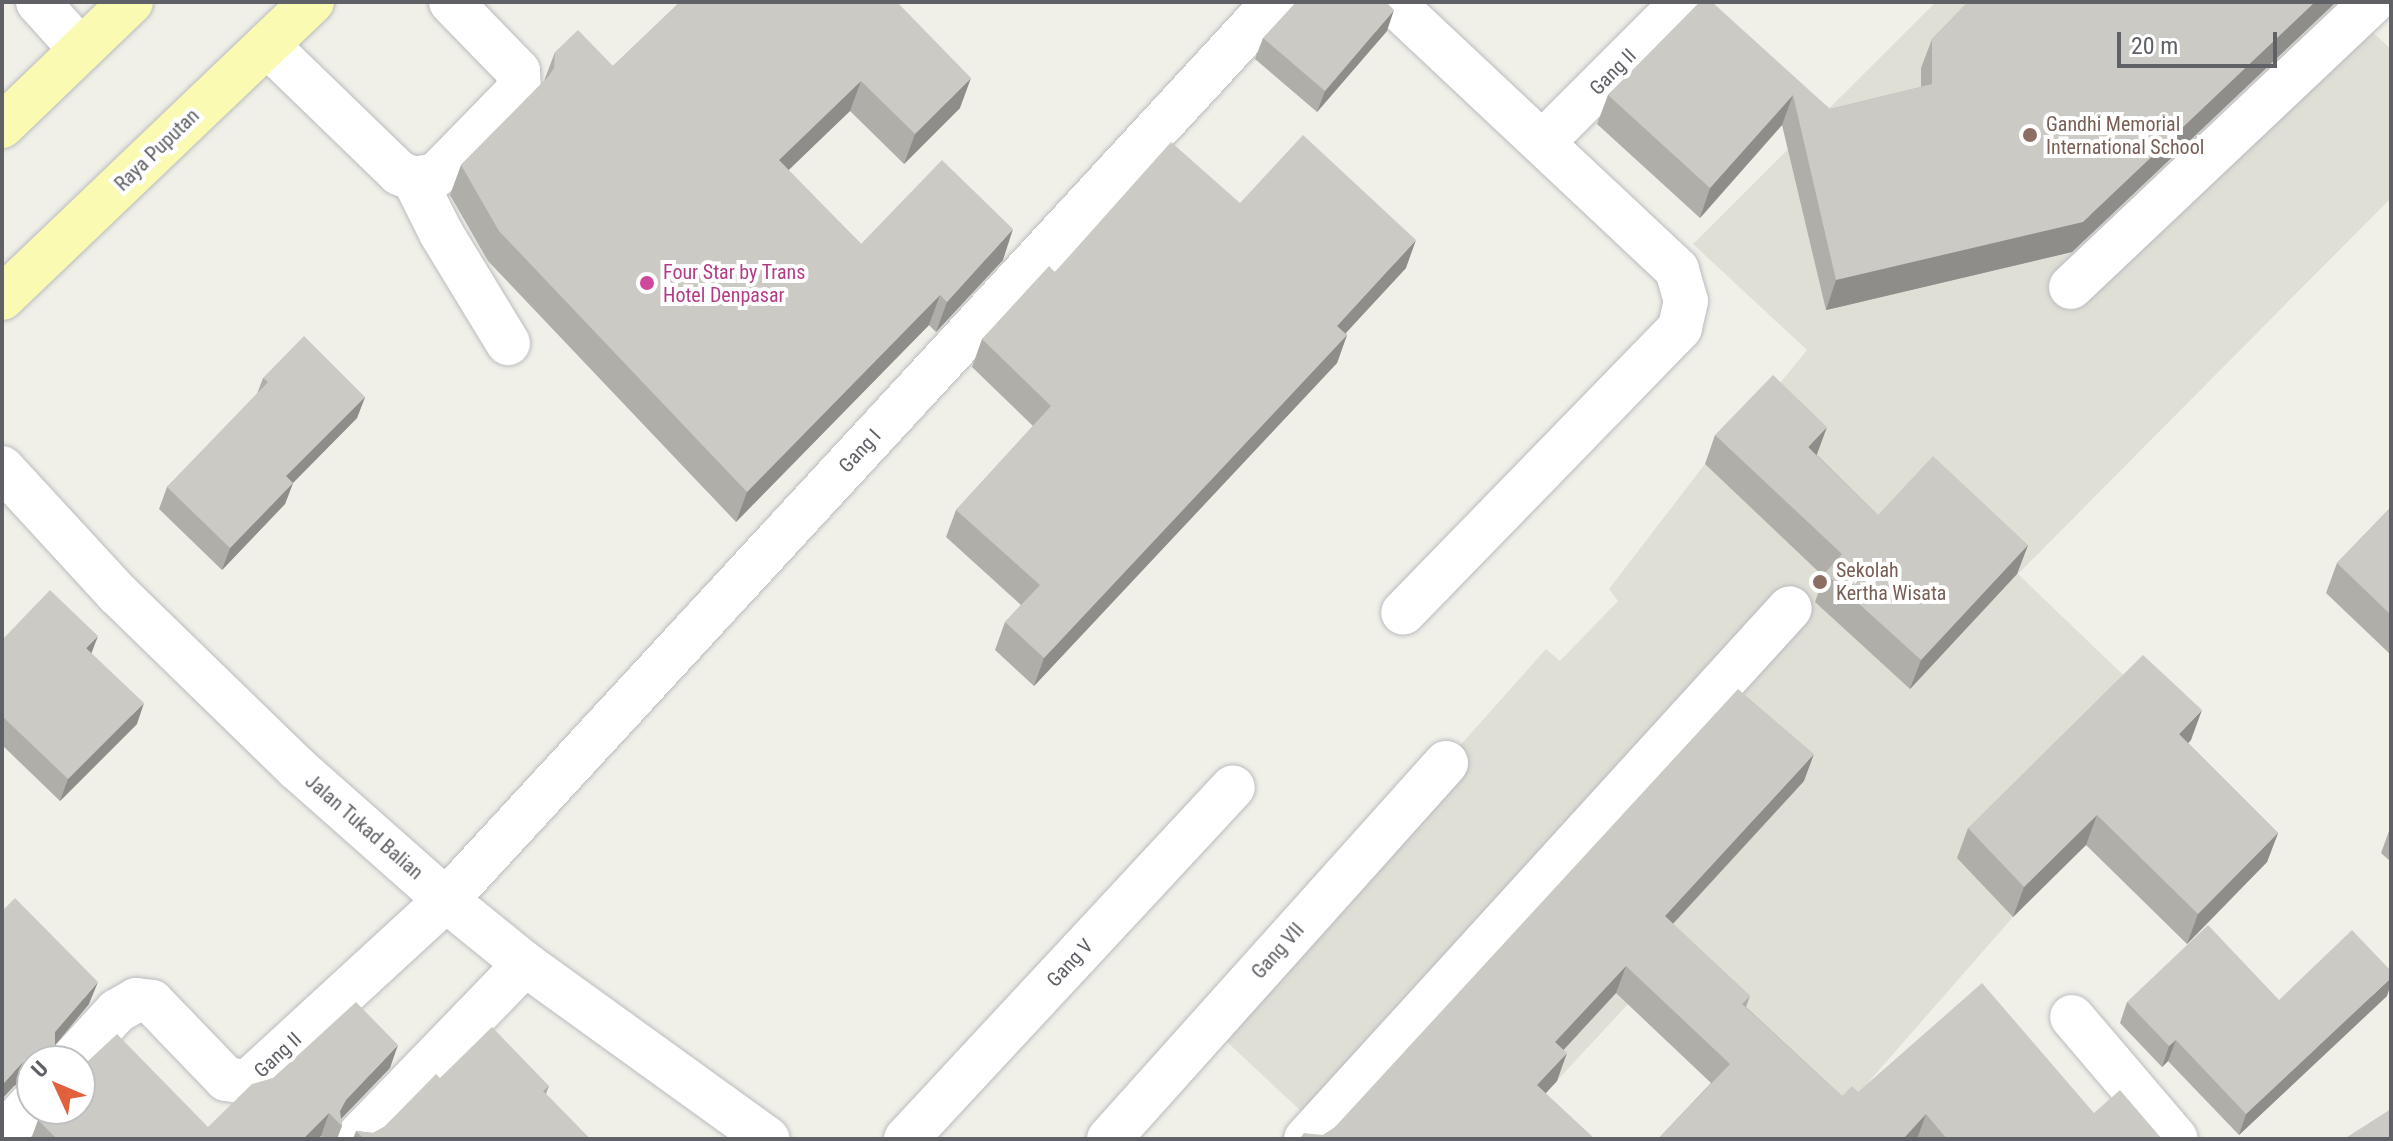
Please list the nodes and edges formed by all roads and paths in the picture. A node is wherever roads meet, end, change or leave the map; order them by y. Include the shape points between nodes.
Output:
1 (38, 2) edge
2 (131, 2) edge
3 (312, 2) edge
4 (451, 2) edge
5 (1274, 2) edge
6 (1392, 2) edge
7 (1683, 2) edge
8 (2372, 2) edge
9 (267, 45) junction
10 (81, 50) junction
11 (2, 126) edge
12 (1543, 142) junction
13 (414, 179) junction
14 (2071, 287) dead end
15 (2, 298) edge
16 (508, 343) dead end
17 (2, 468) edge
18 (1790, 608) dead end
19 (1403, 613) dead end
20 (1725, 680) junction
21 (1760, 711) edge
22 (1446, 763) dead end
23 (1233, 787) dead end
24 (446, 900) junction
25 (525, 964) junction
26 (2072, 1017) dead end
27 (86, 1045) edge
28 (16, 1121) edge
29 (2, 1136) edge
30 (758, 1136) edge
31 (356, 1139) edge
32 (906, 1139) edge
33 (1109, 1139) edge
34 (1306, 1139) edge
35 (2176, 1139) edge

1 - 10 street
2 - 10 main road
3 - 9 main road, Raya Puputan
4 - 13 street via 518,71 519,90 436,175
5 - 24 street, Gang I
6 - 12 street
7 - 12 street, Gang II
8 - 14 street
9 - 13 street via 399,173
9 - 15 main road, Raya Puputan
10 - 11 main road
12 - 19 street via 1677,270 1686,301 1680,328
13 - 16 street
17 - 24 street, Jalan Tukad Balian via 118,594
18 - 20 street
20 - 21 street
20 - 34 street
22 - 33 street, Gang VII
23 - 32 street, Gang V
24 - 25 street, Jalan Tukad Balian
24 - 27 street, Gang II via 248,1082 226,1079 152,1002 136,1000 117,1011
25 - 30 street, Jalan Tukad Balian
25 - 31 street
26 - 35 street
28 - 29 street

